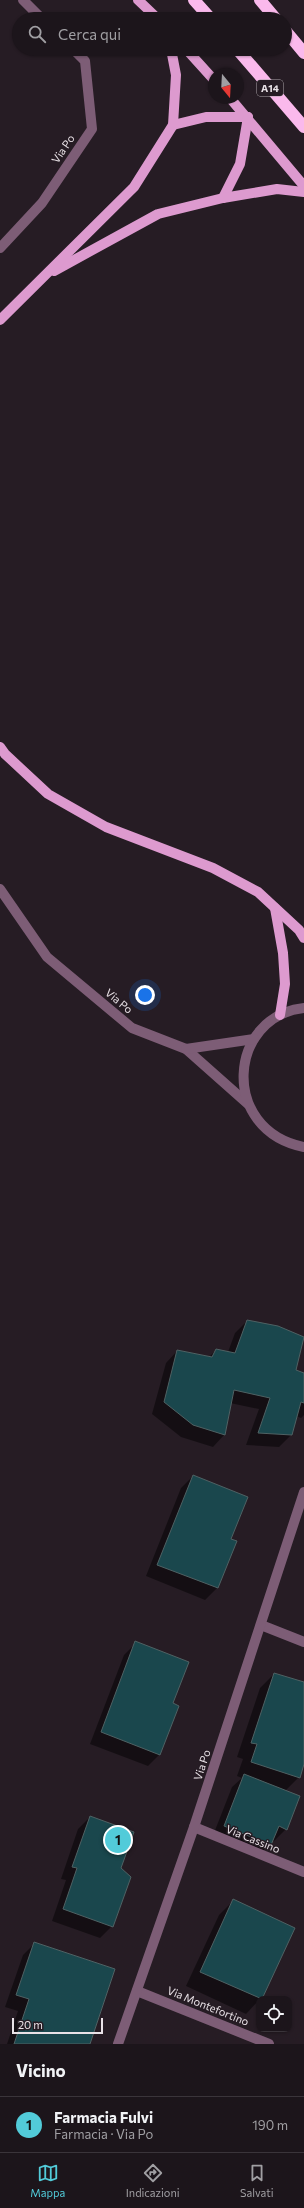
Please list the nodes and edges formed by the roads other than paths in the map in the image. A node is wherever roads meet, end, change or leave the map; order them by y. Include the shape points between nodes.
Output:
1 (138, 0) edge
2 (194, 0) edge
3 (260, 0) edge
4 (27, 1) edge
5 (36, 12) edge
6 (151, 12) edge
7 (205, 12) edge
8 (270, 12) edge
9 (292, 38) edge
10 (304, 53) edge
11 (80, 56) edge
12 (172, 56) edge
13 (192, 56) edge
14 (243, 56) edge
15 (208, 73) edge
16 (236, 104) edge
17 (248, 117) junction
18 (173, 125) junction
19 (304, 127) edge
20 (304, 186) edge
21 (304, 192) edge
22 (223, 198) junction
23 (0, 248) edge
24 (44, 276) junction
25 (0, 320) edge
26 (0, 747) edge
27 (0, 889) edge
28 (275, 908) junction
29 (304, 938) edge
30 (304, 1008) edge
31 (280, 1015) junction
32 (254, 1039) junction
33 (186, 1049) junction
34 (248, 1104) junction
35 (304, 1147) edge
36 (304, 1492) edge
37 (261, 1625) junction
38 (304, 1642) edge
39 (194, 1827) junction
40 (304, 1872) edge
41 (137, 1991) junction
42 (118, 2044) edge
43 (269, 2044) edge

1 - 6 main road
2 - 7 highway
3 - 8 highway
4 - 5 street
9 - 10 highway
11 - 23 street, Via Po via 85,61 92,129 42,203
12 - 18 main road via 176,75
13 - 15 main road
14 - 19 highway, A14
16 - 17 main road
17 - 18 main road via 206,117
17 - 20 main road
17 - 22 main road via 240,164
18 - 24 main road via 134,187
21 - 22 main road via 277,189
22 - 24 main road via 158,214
24 - 25 main road
26 - 28 main road via 48,794 106,827 214,868 258,892
27 - 33 street, Via Po via 48,957 132,1028
28 - 29 main road
28 - 31 main road via 284,953 285,984
30 - 31 street, Via Po
31 - 32 street, Via Po
32 - 33 street
32 - 34 street, Via Po via 244,1067 243,1082
33 - 34 street, Via Po
34 - 35 street, Via Po via 257,1121 272,1135 289,1144
36 - 37 street, Via Po
37 - 38 street
37 - 39 street, Via Po
39 - 40 street, Via Cassino
39 - 41 street, Via Po
41 - 42 street, Via Po
41 - 43 street, Via Montefortino

